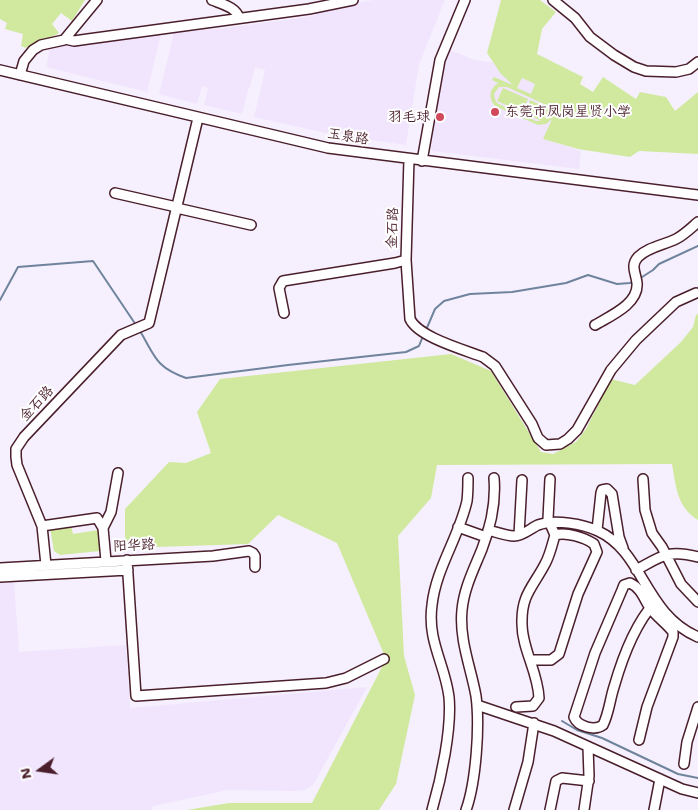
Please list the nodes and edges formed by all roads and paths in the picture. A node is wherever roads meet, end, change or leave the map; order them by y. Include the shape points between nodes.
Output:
1 (97, 0) edge
2 (212, 0) edge
3 (353, 0) edge
4 (465, 0) edge
5 (553, 0) edge
6 (239, 18) junction
7 (65, 39) junction
8 (698, 62) edge
9 (0, 70) edge
10 (20, 75) junction
11 (198, 118) junction
12 (409, 160) junction
13 (422, 161) junction
14 (115, 193) dead end
15 (698, 196) edge
16 (698, 222) edge
17 (250, 225) dead end
18 (406, 260) junction
19 (696, 293) dead end
20 (284, 313) dead end
21 (595, 325) dead end
22 (118, 473) dead end
23 (468, 478) dead end
24 (494, 478) dead end
25 (550, 478) dead end
26 (643, 479) dead end
27 (522, 480) dead end
28 (550, 523) junction
29 (42, 526) junction
30 (458, 527) junction
31 (104, 528) junction
32 (597, 530) junction
33 (487, 533) junction
34 (519, 535) junction
35 (555, 535) junction
36 (625, 553) junction
37 (666, 554) junction
38 (698, 557) edge
39 (106, 561) junction
40 (46, 565) junction
41 (127, 565) junction
42 (255, 567) dead end
43 (0, 568) edge
44 (636, 570) junction
45 (0, 577) edge
46 (698, 602) edge
47 (652, 604) junction
48 (698, 637) edge
49 (384, 659) dead end
50 (531, 660) junction
51 (477, 705) junction
52 (516, 707) dead end
53 (698, 707) edge
54 (534, 723) junction
55 (639, 740) dead end
56 (588, 746) junction
57 (684, 764) dead end
58 (660, 779) junction
59 (589, 780) junction
60 (698, 793) edge
61 (432, 810) edge
62 (466, 810) edge
63 (514, 810) edge
64 (550, 810) edge
65 (584, 810) edge
66 (654, 810) edge

1 - 7 street
2 - 6 street via 235,11
3 - 6 street
4 - 13 street via 440,60
5 - 8 street via 590,36 634,67 646,71 676,72
6 - 7 street via 88,39
7 - 10 street via 41,44 33,50 24,61
9 - 10 street, 玉泉路
10 - 11 street, 玉泉路
11 - 12 street, 玉泉路 via 328,148
11 - 29 street, 金石路 via 149,323 121,335 16,449 17,465
12 - 13 street, 玉泉路
12 - 18 street, 金石路
13 - 15 street, 玉泉路
14 - 17 street
16 - 21 street via 677,238 643,253 633,267 636,279 634,294 620,311
18 - 19 street via 410,319 415,328 483,357 495,366 538,438 546,445 564,442 577,430 611,370 636,340 676,302
18 - 20 street, 金石路 via 283,282 278,288
22 - 31 street via 111,512
23 - 30 street via 467,501
24 - 33 street via 494,501
25 - 28 street
26 - 37 street via 648,524
27 - 34 street
28 - 32 street
28 - 34 street
28 - 35 street
29 - 31 street via 97,518
29 - 40 street, 金石路
30 - 33 street
30 - 61 street via 437,581 432,604 431,627 448,690 449,708 439,786
31 - 39 street
32 - 36 street via 612,539
32 - 36 street via 601,493 607,489 612,494
33 - 34 street
33 - 51 street via 467,586 462,610 462,632
35 - 50 street via 548,557 527,591 522,613 523,636
35 - 50 street via 565,534 590,541 597,552 578,594 559,654 551,660
36 - 44 street
37 - 38 street
37 - 44 street
37 - 46 street via 681,584
39 - 40 street, 阳华路
39 - 41 street, 阳华路
40 - 43 street, 阳华路
41 - 42 street, 阳华路 via 249,551 255,556
41 - 45 street, 阳华路
41 - 49 street via 136,696 326,683 346,678
44 - 47 street
47 - 47 street via 620,670 603,725 596,728 579,724 575,712 624,586 635,585
47 - 48 street
47 - 55 street via 673,632 673,637 647,706
50 - 52 street via 538,698 533,706
51 - 54 street
51 - 62 street via 476,749
53 - 57 street
54 - 56 street
54 - 63 street via 528,762
56 - 58 street
56 - 59 street
58 - 60 street
58 - 66 street
59 - 64 street via 562,778 556,781
59 - 65 street

